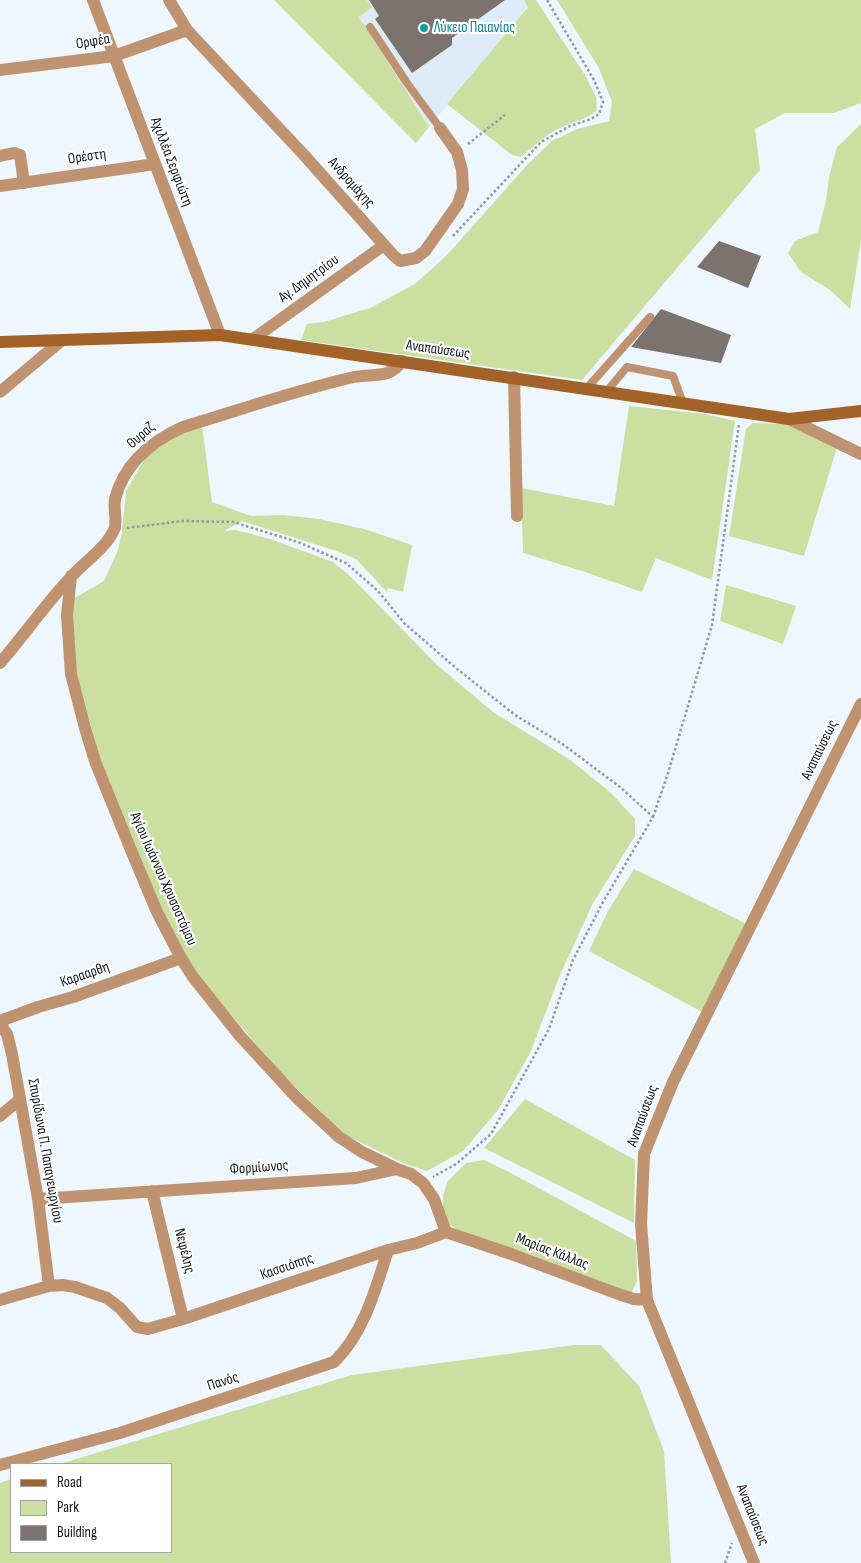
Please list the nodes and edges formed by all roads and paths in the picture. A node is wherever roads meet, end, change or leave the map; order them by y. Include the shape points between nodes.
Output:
1 (93, 0) edge
2 (169, 0) edge
3 (547, 0) edge
4 (370, 27) dead end
5 (186, 30) junction
6 (114, 56) junction
7 (0, 70) edge
8 (504, 114) dead end
9 (440, 128) joint
10 (457, 152) junction
11 (0, 156) edge
12 (155, 164) junction
13 (24, 182) junction
14 (0, 186) edge
15 (448, 241) dead end
16 (384, 245) junction
17 (650, 317) dead end
18 (220, 335) junction
19 (253, 339) junction
20 (60, 341) junction
21 (0, 342) edge
22 (402, 361) junction
23 (514, 377) junction
24 (587, 388) junction
25 (607, 391) junction
26 (0, 392) edge
27 (683, 403) junction
28 (861, 411) edge
29 (740, 412) junction
30 (789, 419) junction
31 (861, 454) edge
32 (517, 516) dead end
33 (115, 529) junction
34 (72, 576) junction
35 (0, 663) edge
36 (861, 704) edge
37 (653, 817) junction
38 (180, 958) junction
39 (0, 1022) edge
40 (19, 1100) junction
41 (0, 1116) edge
42 (396, 1169) junction
43 (423, 1183) junction
44 (152, 1191) junction
45 (38, 1199) junction
46 (446, 1232) junction
47 (388, 1250) junction
48 (49, 1286) junction
49 (0, 1300) edge
50 (647, 1300) junction
51 (183, 1319) junction
52 (0, 1465) edge
53 (754, 1563) edge

1 - 6 street, Αχιλλέα Σερφιώτη
2 - 5 street, Ανδρομάχης
3 - 15 path via 594,80 603,102 599,114 541,142
4 - 9 lane
5 - 6 street, Ορφέα
5 - 16 street, Ανδρομάχης
6 - 7 street, Ορφέα
6 - 12 street, Αχιλλέα Σερφιώτη
8 - 10 path
9 - 10 street, Ανδρομάχης
10 - 16 street, Ανδρομάχης via 463,189 458,204 425,251 416,258 400,260
11 - 13 street via 20,155
12 - 13 street, Ορέστη
12 - 18 street, Αχιλλέα Σερφιώτη
13 - 14 street, Ορέστη
16 - 19 street, Αγ. Δημητρίου
17 - 24 lane
18 - 19 street, Αναπαύσεως
18 - 20 street, Αναπαύσεως
19 - 22 street, Αναπαύσεως
20 - 21 street, Αναπαύσεως
20 - 26 street
22 - 23 street, Αναπαύσεως
22 - 33 street, Θυραζ via 388,374 357,376 328,383 183,426 164,436 149,446 123,480 115,500
23 - 24 street, Αναπαύσεως
23 - 32 street
24 - 25 street, Αναπαύσεως
25 - 27 street, Αναπαύσεως
25 - 27 lane via 627,367 673,376
27 - 29 street, Αναπαύσεως
28 - 30 street
29 - 30 street, Αναπαύσεως
29 - 37 path via 712,624
30 - 31 street, Αναπαύσεως
33 - 34 street
33 - 37 path via 183,521 233,522 298,542 346,563 378,592 405,624 514,716 564,745 620,787
34 - 35 street
34 - 38 street, Αγίου Ιωάννου Χρυσοστόμου via 67,615 71,674 85,728 127,841
36 - 50 street, Αναπαύσεως via 672,1082 644,1154 641,1224
37 - 43 path via 577,952 548,1029 491,1134 456,1164
38 - 39 street, Καρααρθη
38 - 42 street, Αγίου Ιωάννου Χρυσοστόμου via 240,1036 296,1097 339,1137
39 - 40 street, Σπυρίδωνα Π. Παπαγεωργίου via 9,1040
40 - 41 street
40 - 45 street, Σπυρίδωνα Π. Παπαγεωργίου
42 - 43 street
42 - 44 street, Φορμίωνος via 356,1178
43 - 46 street via 434,1199
44 - 45 street, Φορμίωνος
44 - 51 street, Νεφέλης
45 - 48 street, Σπυρίδωνα Π. Παπαγεωργίου
46 - 47 street, Κασσιόπης
46 - 50 street, Μαρίας Κάλλας via 621,1295
47 - 51 street, Κασσιόπης
47 - 52 street, Πανός via 359,1328 334,1362 120,1433
48 - 49 street
48 - 51 street, Κασσιόπης via 75,1287 107,1298 138,1327 148,1329
50 - 53 street, Αναπαύσεως

